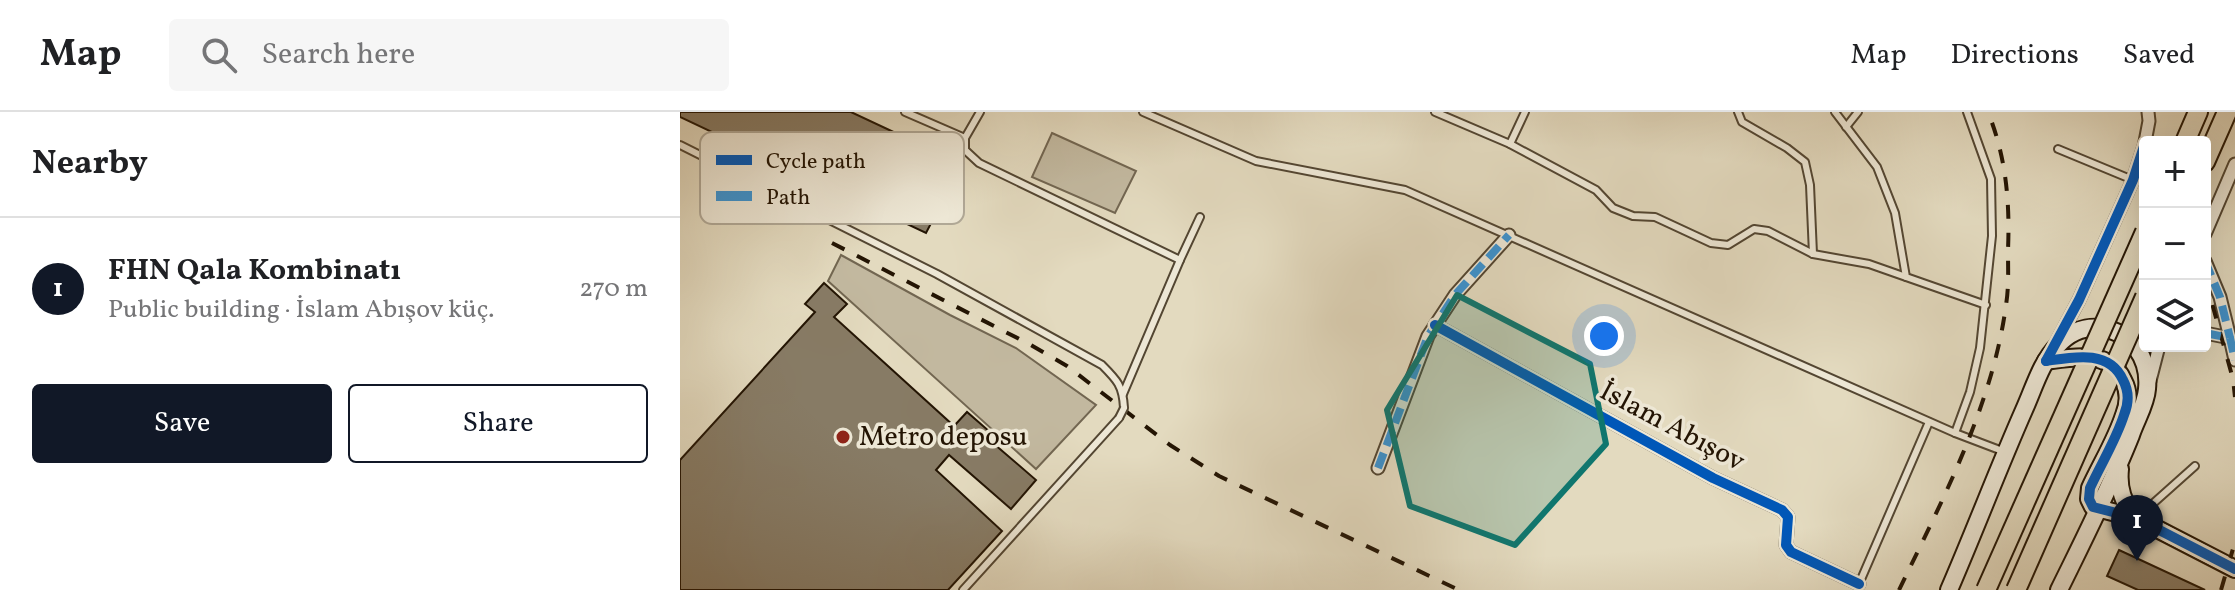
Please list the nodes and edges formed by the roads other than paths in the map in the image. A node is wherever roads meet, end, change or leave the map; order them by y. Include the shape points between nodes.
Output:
1 (905, 112) edge
2 (980, 112) edge
3 (1143, 112) edge
4 (1435, 112) edge
5 (1525, 112) edge
6 (1738, 112) edge
7 (1835, 112) edge
8 (1858, 112) edge
9 (1967, 112) edge
10 (2148, 112) edge
11 (2198, 112) edge
12 (2227, 112) edge
13 (1846, 127) junction
14 (951, 132) edge
15 (2146, 136) edge
16 (2188, 136) edge
17 (965, 138) joint
18 (1510, 144) junction
19 (680, 145) edge
20 (2211, 148) edge
21 (2058, 149) dead end
22 (700, 155) edge
23 (2139, 161) edge
24 (2235, 164) edge
25 (2133, 180) junction
26 (1200, 217) dead end
27 (2211, 220) edge
28 (837, 224) edge
29 (1509, 235) junction
30 (2139, 246) edge
31 (1813, 254) junction
32 (1180, 260) junction
33 (2211, 275) edge
34 (1906, 277) junction
35 (1986, 305) junction
36 (2139, 311) edge
37 (1435, 325) junction
38 (2211, 334) edge
39 (2230, 338) junction
40 (2158, 352) edge
41 (2235, 360) edge
42 (2046, 361) junction
43 (1123, 394) junction
44 (2147, 394) junction
45 (1929, 422) junction
46 (1955, 433) junction
47 (2127, 443) junction
48 (2005, 452) junction
49 (2195, 466) dead end
50 (1378, 468) dead end
51 (2098, 509) junction
52 (2136, 518) junction
53 (2234, 567) edge
54 (1859, 584) joint
55 (963, 590) edge
56 (1949, 590) edge
57 (1986, 590) edge
58 (2016, 590) edge
59 (2059, 590) edge

1 - 14 lane
2 - 17 lane
3 - 29 lane via 1256,161 1405,190
4 - 18 lane
5 - 18 lane
6 - 31 lane via 1742,122 1805,162
7 - 13 lane
8 - 13 lane
9 - 35 lane via 1991,179
10 - 15 street
11 - 16 main road
12 - 20 main road
13 - 34 lane via 1877,167 1895,213
17 - 32 lane via 965,150 979,163
18 - 31 lane via 1633,216 1655,217 1711,243 1728,245 1754,229 1768,231
19 - 22 lane
21 - 25 lane
23 - 25 street
24 - 27 street
25 - 42 street
26 - 32 lane
28 - 43 lane via 1102,365
29 - 37 street
29 - 45 lane
30 - 57 main road, bridge
31 - 34 lane
32 - 43 lane
33 - 39 street
34 - 35 lane
35 - 46 lane via 1970,392
36 - 58 main road, bridge
37 - 50 street
37 - 54 street, İslam Abışov via 1713,478 1782,510 1788,517 1786,545 1791,552
38 - 39 street
39 - 41 street
40 - 44 street
42 - 44 main road via 2067,336 2082,329 2108,329 2136,346 2147,369
42 - 48 main road
42 - 51 main road via 2099,358 2121,374 2127,388 2124,416 2090,488 2090,504
43 - 55 lane, bridge via 1119,418
44 - 47 main road
45 - 46 lane
45 - 54 lane
46 - 48 lane
47 - 51 main road
47 - 52 main road via 2119,479 2123,499
48 - 56 main road
49 - 52 lane
51 - 52 main road
51 - 59 main road
52 - 53 main road

